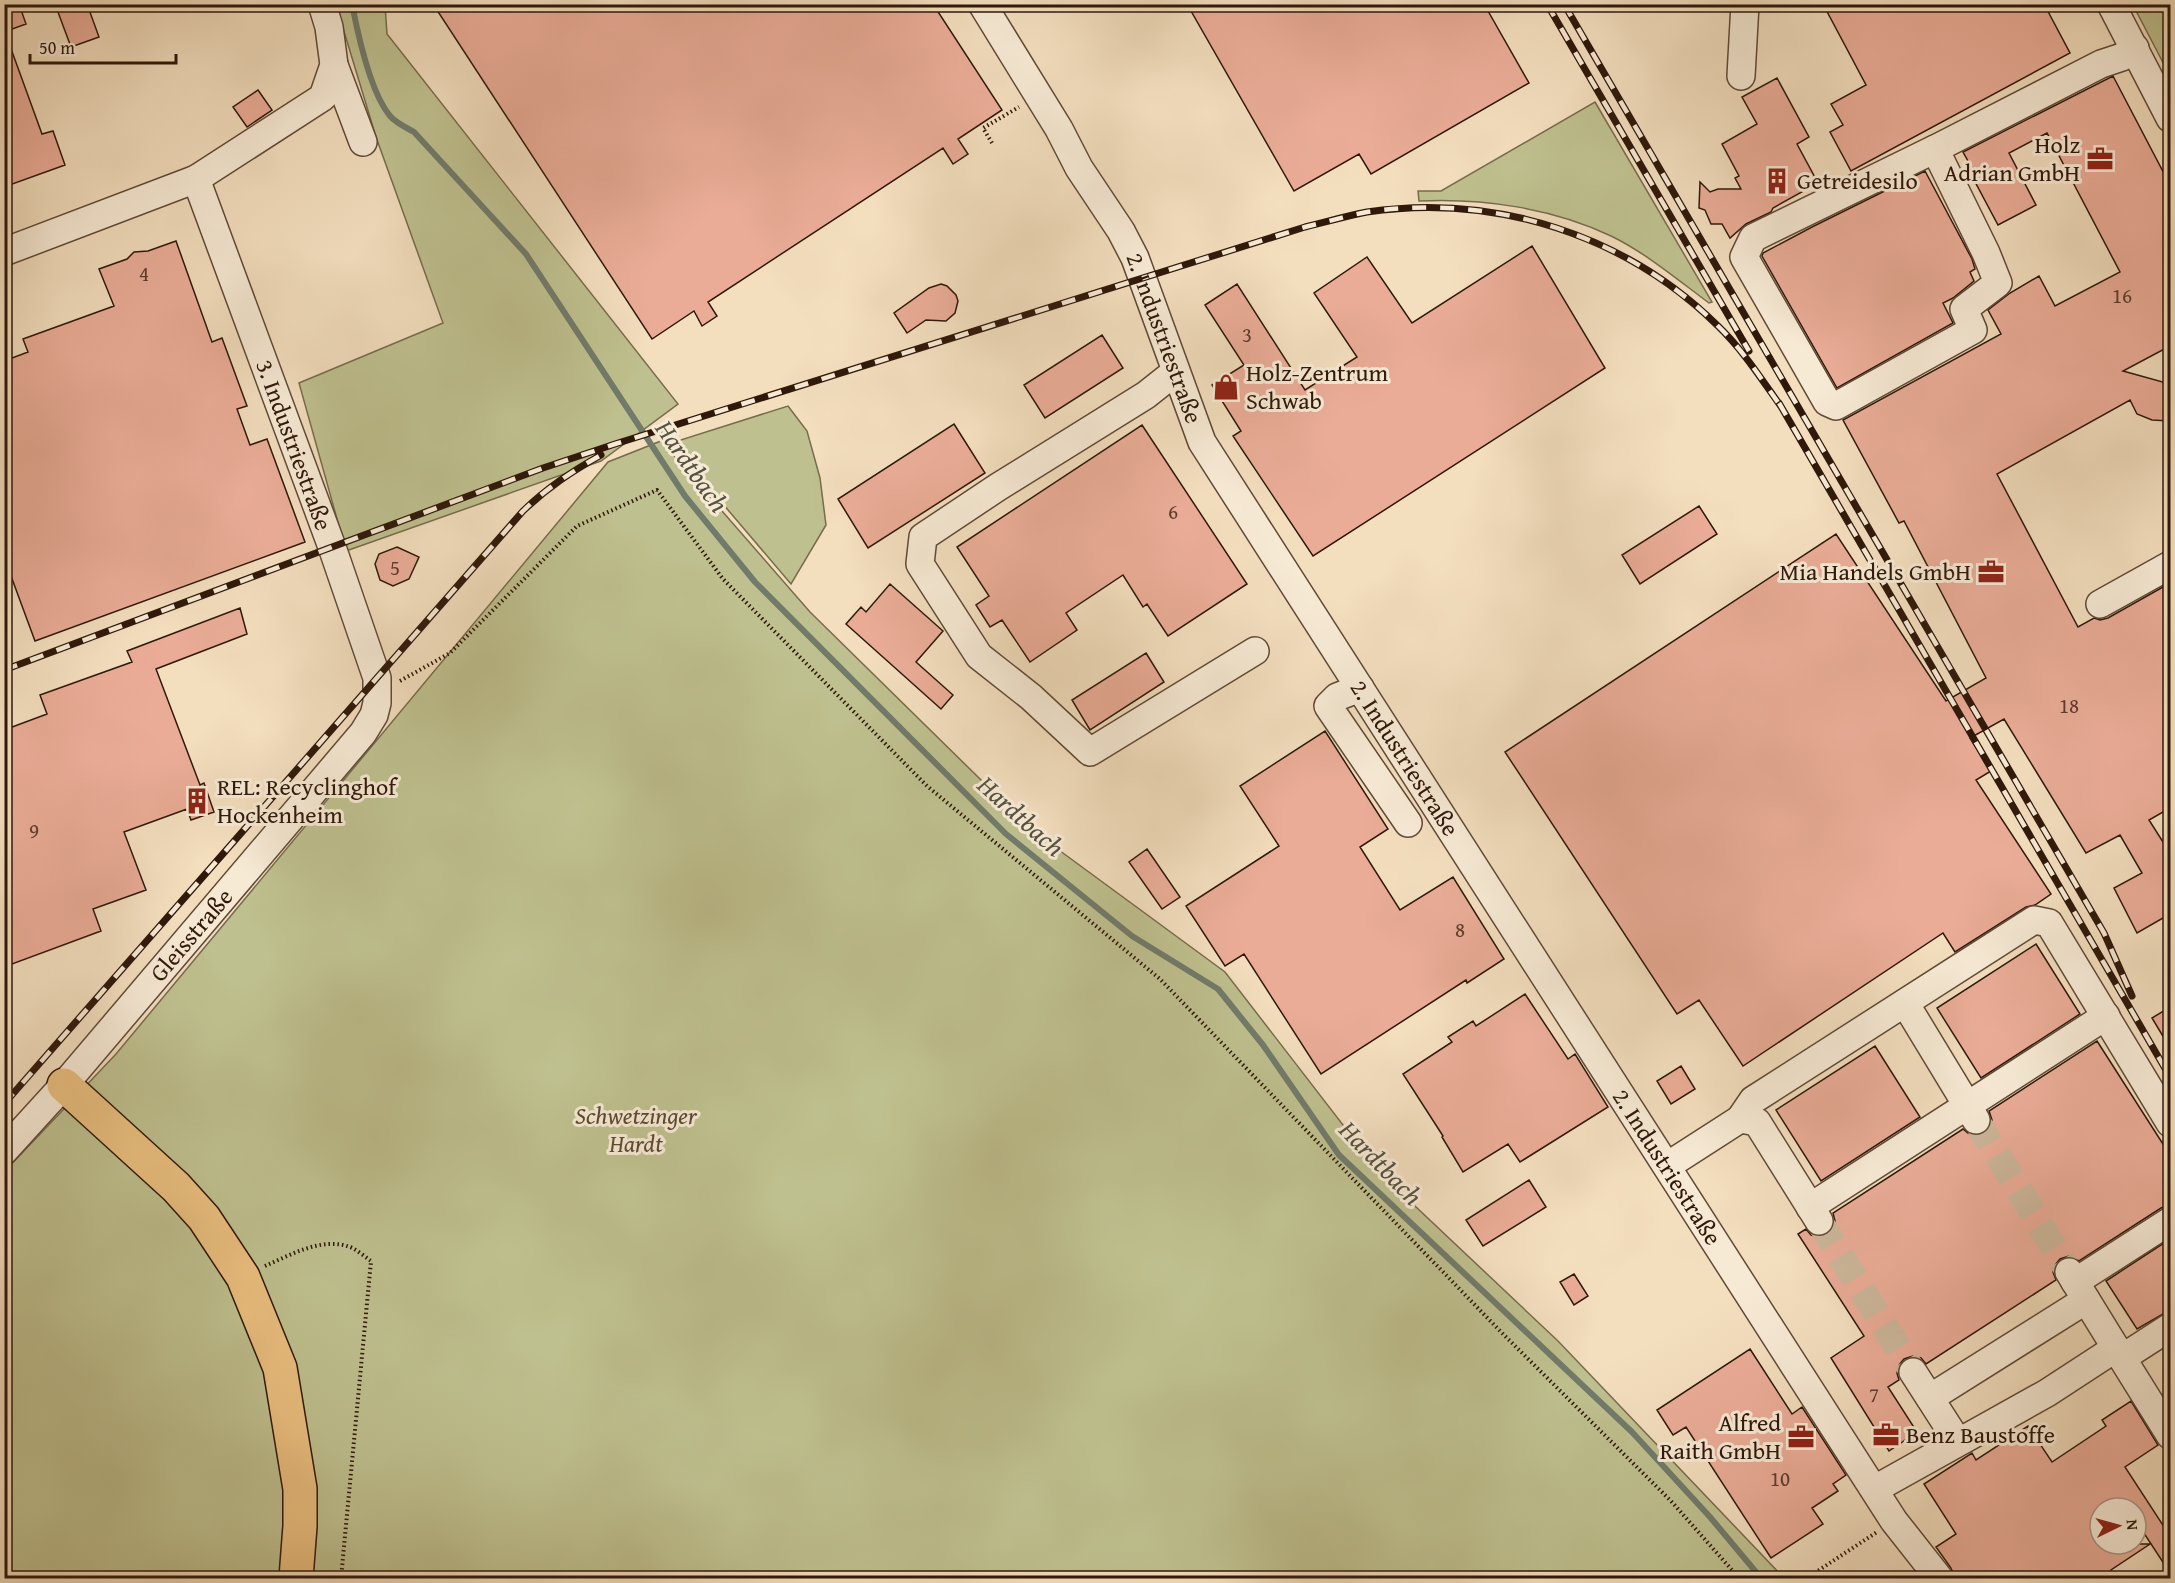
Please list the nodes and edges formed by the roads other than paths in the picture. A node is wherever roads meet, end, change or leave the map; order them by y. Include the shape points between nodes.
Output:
1 (322, 4) edge
2 (982, 4) edge
3 (1744, 4) edge
4 (2111, 4) edge
5 (2135, 48) junction
6 (334, 65) junction
7 (1741, 76) dead end
8 (2170, 118) edge
9 (363, 142) dead end
10 (1935, 149) junction
11 (196, 179) junction
12 (4, 252) edge
13 (1175, 372) junction
14 (2170, 566) edge
15 (2100, 604) dead end
16 (1255, 651) dead end
17 (1360, 688) junction
18 (376, 704) joint
19 (1408, 823) dead end
20 (1905, 1003) junction
21 (2106, 1016) junction
22 (64, 1085) junction
23 (1972, 1113) junction
24 (1740, 1119) junction
25 (2170, 1123) edge
26 (4, 1151) edge
27 (1667, 1166) junction
28 (2170, 1221) edge
29 (2076, 1284) junction
30 (2170, 1327) edge
31 (2119, 1353) junction
32 (1913, 1372) tunnel mouth
33 (1930, 1398) junction
34 (2170, 1435) edge
35 (1958, 1442) junction
36 (1875, 1490) junction
37 (296, 1578) edge
38 (1939, 1578) edge

1 - 6 street
2 - 13 street, 2. Industriestraße via 1121,231 1135,258
3 - 7 street
4 - 5 street
5 - 8 street
5 - 10 street
6 - 9 street
6 - 11 street via 323,97
10 - 10 street via 1998,283 1964,309 1973,330 1836,406 1827,402 1744,257 1753,238
11 - 12 street
11 - 18 street, 3. Industriestraße via 377,678
13 - 16 street via 1146,395 923,537 920,564 979,656 1031,697 1090,752
13 - 17 street, 2. Industriestraße via 1202,442
14 - 15 street
17 - 19 street via 1328,705
17 - 27 street, 2. Industriestraße
18 - 22 street, Gleisstraße via 348,750
20 - 21 street via 2034,920 2049,923
20 - 23 street
20 - 24 street via 1754,1100
21 - 23 street
21 - 25 street
22 - 26 street, Gleisstraße
22 - 37 main road via 176,1187 204,1218 243,1276 280,1368 300,1489
23 - 24 street via 1815,1214 1757,1122
24 - 27 street
27 - 36 street, 2. Industriestraße
28 - 29 street
29 - 31 street
29 - 33 street
30 - 31 street
31 - 34 street
31 - 35 street
32 - 33 street
33 - 35 street
35 - 36 street
36 - 38 street, 2. Industriestraße

